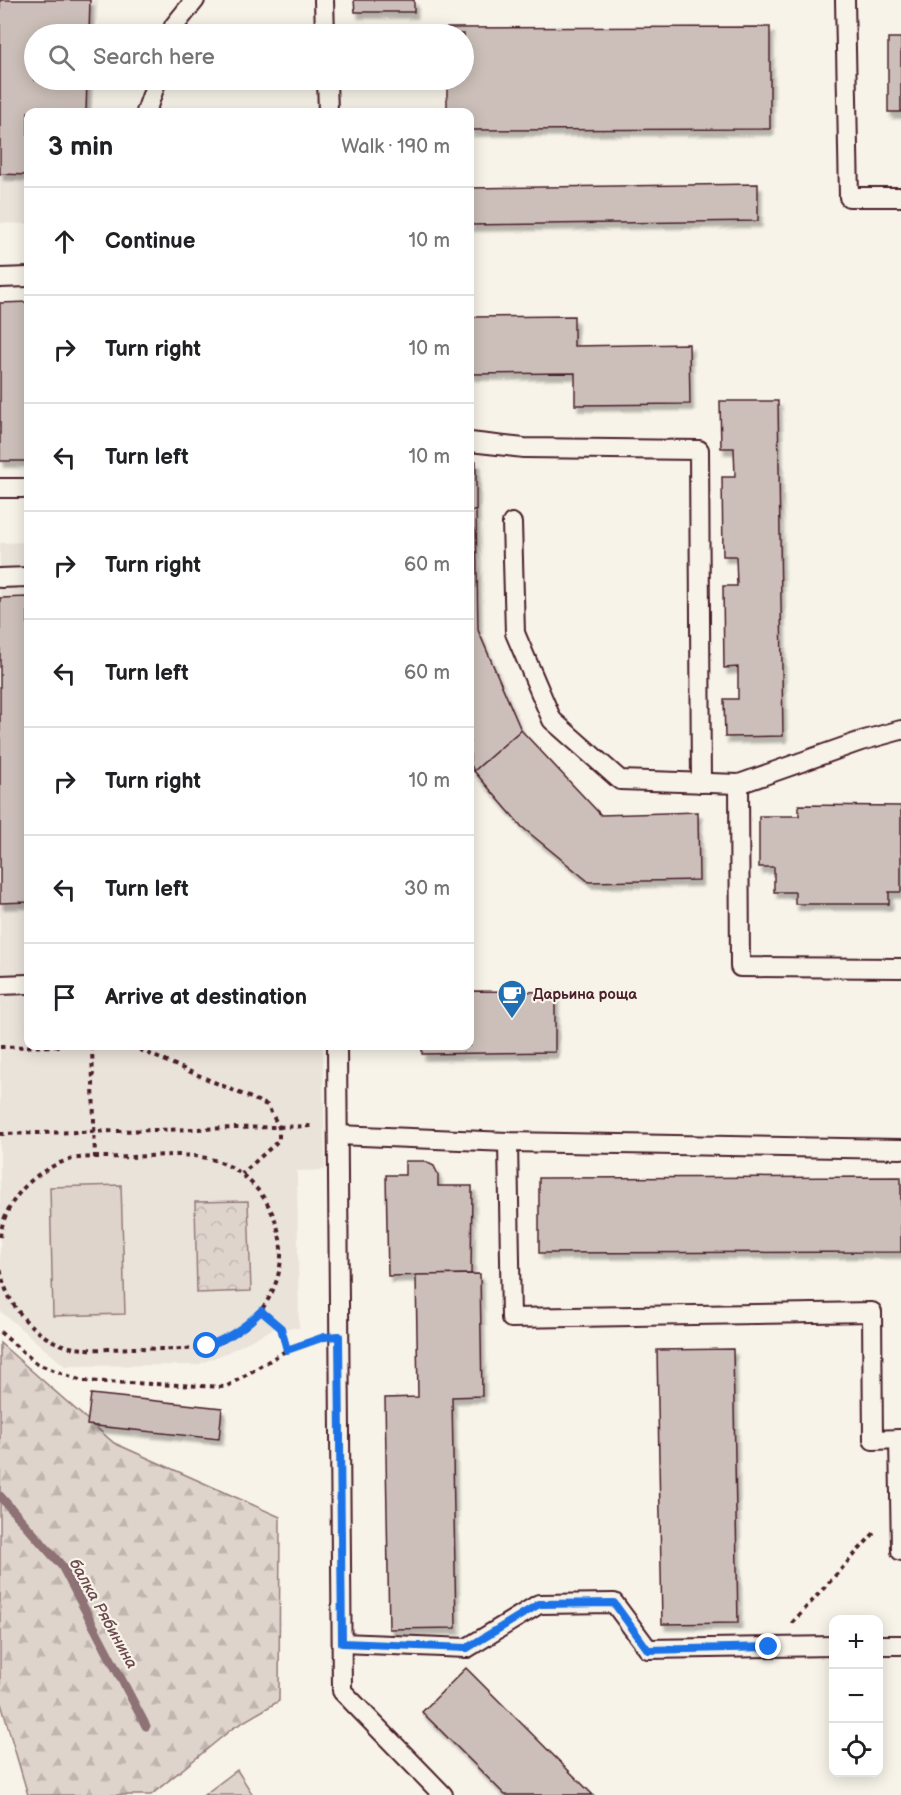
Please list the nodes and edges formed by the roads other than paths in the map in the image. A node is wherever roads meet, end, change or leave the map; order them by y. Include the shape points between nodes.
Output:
1 (195, 0) edge
2 (324, 0) edge
3 (845, 0) edge
4 (176, 24) edge
5 (325, 24) edge
6 (154, 90) edge
7 (327, 90) edge
8 (147, 108) edge
9 (328, 108) edge
10 (901, 197) edge
11 (24, 277) edge
12 (0, 278) edge
13 (474, 442) edge
14 (0, 488) edge
15 (24, 488) edge
16 (512, 523) dead end
17 (24, 577) edge
18 (0, 578) edge
19 (901, 730) edge
20 (701, 783) junction
21 (739, 784) junction
22 (901, 968) edge
23 (0, 984) edge
24 (24, 984) edge
25 (337, 1050) edge
26 (338, 1135) junction
27 (508, 1142) junction
28 (901, 1149) edge
29 (900, 1439) edge
30 (900, 1503) edge
31 (901, 1551) edge
32 (342, 1643) junction
33 (901, 1645) edge
34 (829, 1646) edge
35 (883, 1646) edge
36 (443, 1795) edge

1 - 4 lane
2 - 5 lane
3 - 10 lane via 849,197
6 - 8 lane
7 - 9 lane
11 - 12 lane
13 - 20 lane via 524,448 699,450
14 - 15 lane
16 - 20 lane via 515,633 552,720 620,780
17 - 18 lane
19 - 21 lane
20 - 21 lane
21 - 22 lane via 740,967
23 - 24 lane
25 - 26 lane
26 - 27 lane
26 - 32 lane
27 - 28 lane
27 - 29 lane via 511,1318 872,1312 873,1440
29 - 30 lane
30 - 31 lane
32 - 34 lane via 467,1648 539,1604 614,1603 648,1650
32 - 36 lane via 342,1691
33 - 35 lane

